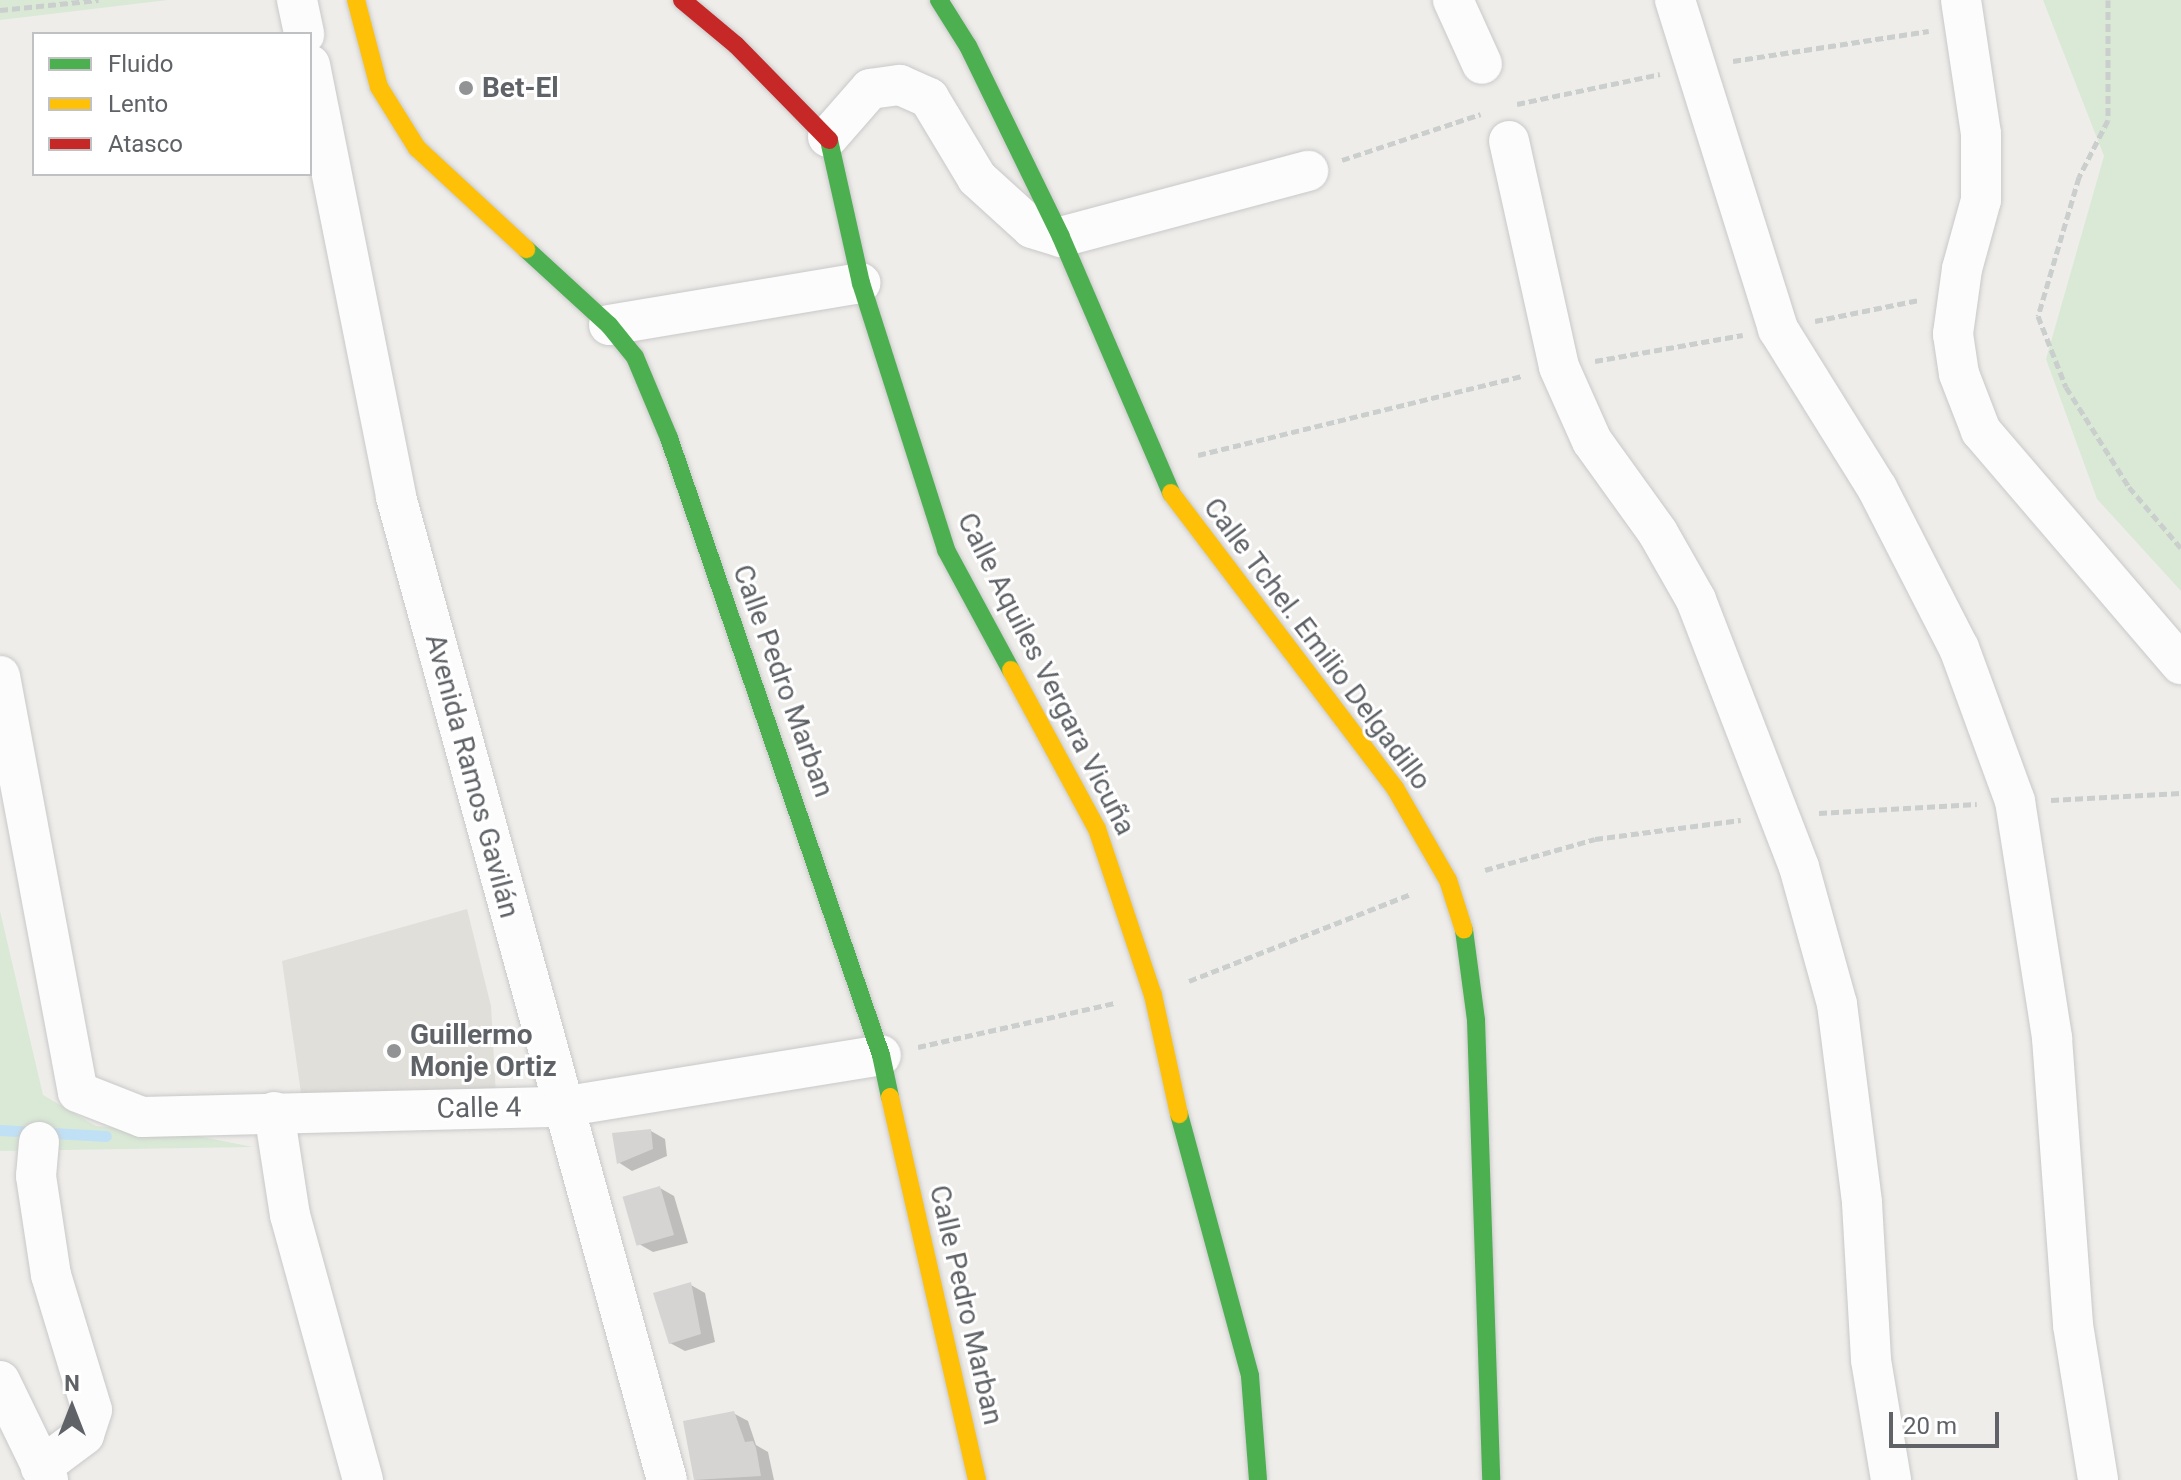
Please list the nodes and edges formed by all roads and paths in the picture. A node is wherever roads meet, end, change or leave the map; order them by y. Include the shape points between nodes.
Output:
1 (98, 0) edge
2 (297, 0) edge
3 (356, 0) edge
4 (682, 0) edge
5 (939, 0) edge
6 (1453, 0) edge
7 (1675, 0) edge
8 (1961, 0) edge
9 (2108, 0) edge
10 (0, 10) edge
11 (304, 32) edge
12 (1482, 64) dead end
13 (312, 75) edge
14 (1498, 126) joint
15 (828, 137) junction
16 (1308, 171) joint
17 (1061, 237) junction
18 (861, 283) junction
19 (609, 325) junction
20 (1559, 367) junction
21 (1157, 465) junction
22 (2181, 548) edge
23 (2181, 664) edge
24 (0, 676) edge
25 (1779, 815) junction
26 (1448, 880) junction
27 (1153, 995) junction
28 (881, 1055) junction
29 (561, 1107) junction
30 (274, 1112) junction
31 (39, 1142) dead end
32 (3, 1387) edge
33 (45, 1473) edge
34 (363, 1480) edge
35 (667, 1480) edge
36 (977, 1480) edge
37 (1258, 1480) edge
38 (1491, 1480) edge
39 (1891, 1480) edge
40 (2098, 1480) edge

1 - 10 path
2 - 11 street
3 - 19 street, Calle Pedro Marban via 379,87 417,148
4 - 15 street via 736,45
5 - 17 street, Calle Tchel. Emilio Delgadillo via 968,46
6 - 12 street
7 - 40 street via 1778,329 1877,488 1959,648 2015,801 2058,1081 2060,1192 2073,1325
8 - 23 street via 1981,134 1981,200 1962,269 1953,334 1959,374 1981,431
9 - 22 path via 2108,120 2079,177 2038,316 2066,387 2129,487
13 - 29 street, Avenida Ramos Gavilán via 396,497
14 - 16 path
14 - 20 street
15 - 17 street via 870,89 900,85 929,98 977,178 1032,228
15 - 18 street, Calle Aquiles Vergara Vicuña
16 - 17 street
17 - 21 street, Calle Tchel. Emilio Delgadillo
18 - 19 street
18 - 27 street, Calle Aquiles Vergara Vicuña via 946,550 1097,829
19 - 28 street, Calle Pedro Marban via 635,357 669,438
20 - 21 path
20 - 25 street via 1592,441 1658,533 1696,600
21 - 26 street, Calle Tchel. Emilio Delgadillo via 1207,548 1395,788
24 - 30 street, Calle 4 via 78,1092 142,1117
25 - 26 path via 1595,839
25 - 39 street via 1837,1004 1862,1203 1871,1360
26 - 27 path
26 - 38 street, Calle Tchel. Emilio Delgadillo via 1464,930 1476,1020
27 - 28 path
27 - 37 street, Calle Aquiles Vergara Vicuña via 1163,1055 1250,1376
28 - 29 street, Calle 4
28 - 36 street, Calle Pedro Marban
29 - 30 street, Calle 4
29 - 35 street, Avenida Ramos Gavilán
30 - 34 street via 290,1215
31 - 33 street via 36,1176 51,1275 92,1410 84,1435
32 - 33 street

